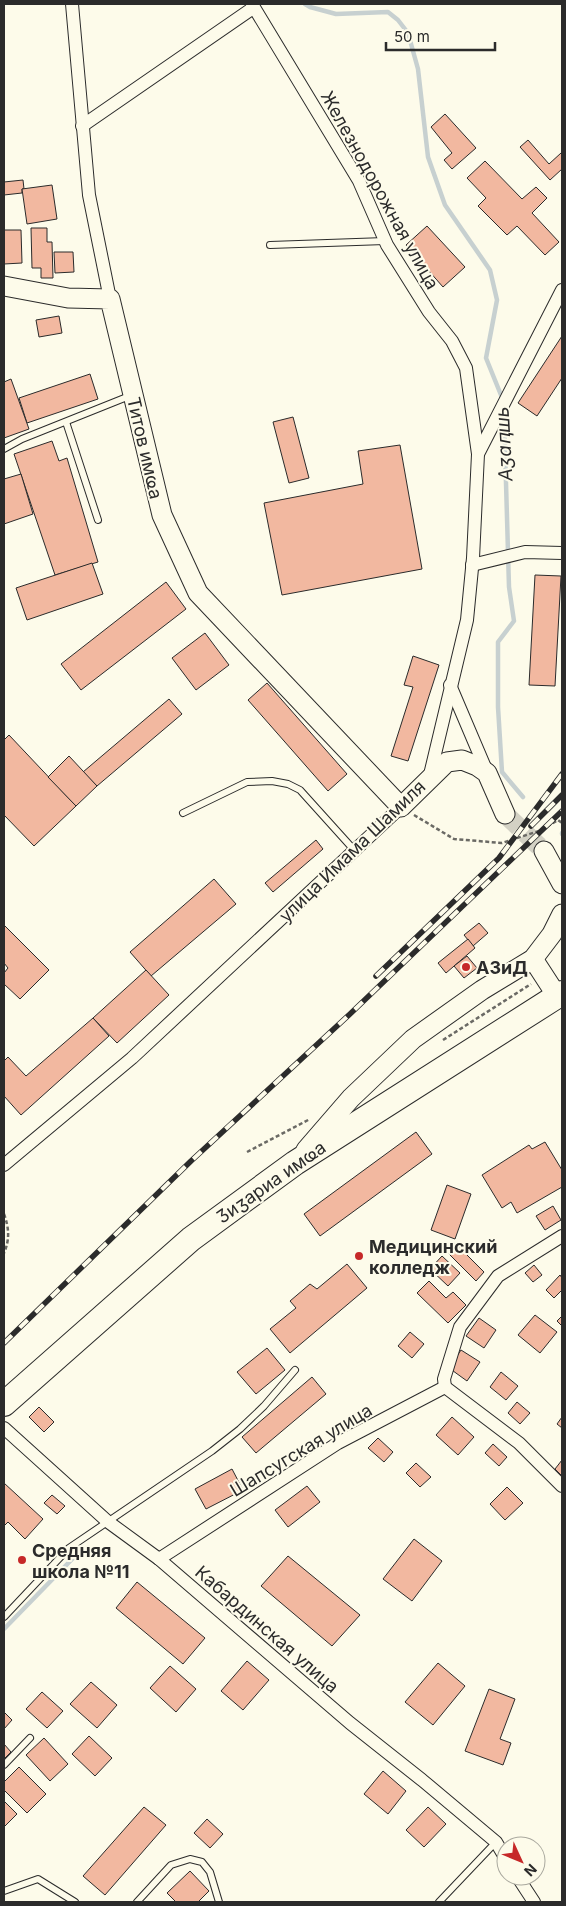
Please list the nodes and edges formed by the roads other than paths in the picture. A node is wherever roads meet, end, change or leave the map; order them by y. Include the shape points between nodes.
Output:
1 (72, 4) edge
2 (252, 6) edge
3 (82, 126) junction
4 (385, 240) junction
5 (270, 245) dead end
6 (4, 286) edge
7 (562, 290) edge
8 (110, 299) junction
9 (133, 394) junction
10 (66, 422) junction
11 (4, 449) edge
12 (478, 454) junction
13 (98, 520) dead end
14 (562, 553) edge
15 (472, 565) junction
16 (450, 685) junction
17 (487, 773) junction
18 (428, 781) junction
19 (401, 807) junction
20 (183, 813) dead end
21 (505, 814) tunnel mouth
22 (355, 850) junction
23 (544, 851) tunnel mouth
24 (562, 884) edge
25 (562, 914) edge
26 (533, 959) junction
27 (560, 994) edge
28 (295, 1163) junction
29 (4, 1165) edge
30 (562, 1236) edge
31 (295, 1370) dead end
32 (446, 1387) junction
33 (4, 1404) edge
34 (4, 1428) edge
35 (562, 1486) edge
36 (107, 1521) junction
37 (159, 1559) junction
38 (4, 1617) edge
39 (30, 1738) dead end
40 (4, 1765) edge
41 (496, 1842) joint
42 (524, 1886) edge
43 (4, 1891) edge
44 (75, 1902) edge
45 (137, 1902) edge
46 (219, 1902) edge
47 (439, 1902) edge
48 (534, 1902) edge

1 - 3 street, Титов имҩа
2 - 3 street
2 - 4 street, Железнодорожная улица via 359,181
3 - 8 street, Титов имҩа via 89,195
4 - 5 lane
4 - 12 street, Железнодорожная улица via 429,312 452,341 466,368
6 - 8 street via 68,298
7 - 12 street, улица Имама Шамиля
8 - 9 street, Титов имҩа
9 - 10 lane
9 - 19 street, Титов имҩа via 162,515 198,593
10 - 11 lane
10 - 13 lane
12 - 15 street, улица Имама Шамиля
14 - 15 street via 525,552
15 - 16 street, улица Имама Шамиля via 467,620
16 - 17 street
16 - 18 street, улица Имама Шамиля
17 - 18 street via 462,760 446,762
17 - 21 street
18 - 19 street, улица Имама Шамиля
19 - 22 street, улица Имама Шамиля
20 - 22 lane via 247,782 280,782 300,790
22 - 29 street, улица Имама Шамиля via 132,1058
23 - 24 street
25 - 26 street
26 - 27 street
26 - 28 street via 413,1039 351,1098
27 - 28 highway, Ӡиӡариа имҩа
28 - 33 highway, Ӡиӡариа имҩа via 191,1239
30 - 32 street via 498,1276 460,1327 444,1379
31 - 36 lane via 264,1406 212,1452
32 - 35 street via 519,1443
32 - 37 street, Шапсугская улица via 338,1443
34 - 36 street, Кабардинская улица
36 - 37 street, Кабардинская улица
36 - 38 lane via 69,1548
37 - 41 street, Кабардинская улица via 350,1724
39 - 40 lane
41 - 47 lane
42 - 48 street
43 - 44 lane via 38,1879
45 - 46 lane via 171,1865 190,1859 202,1862 210,1872

